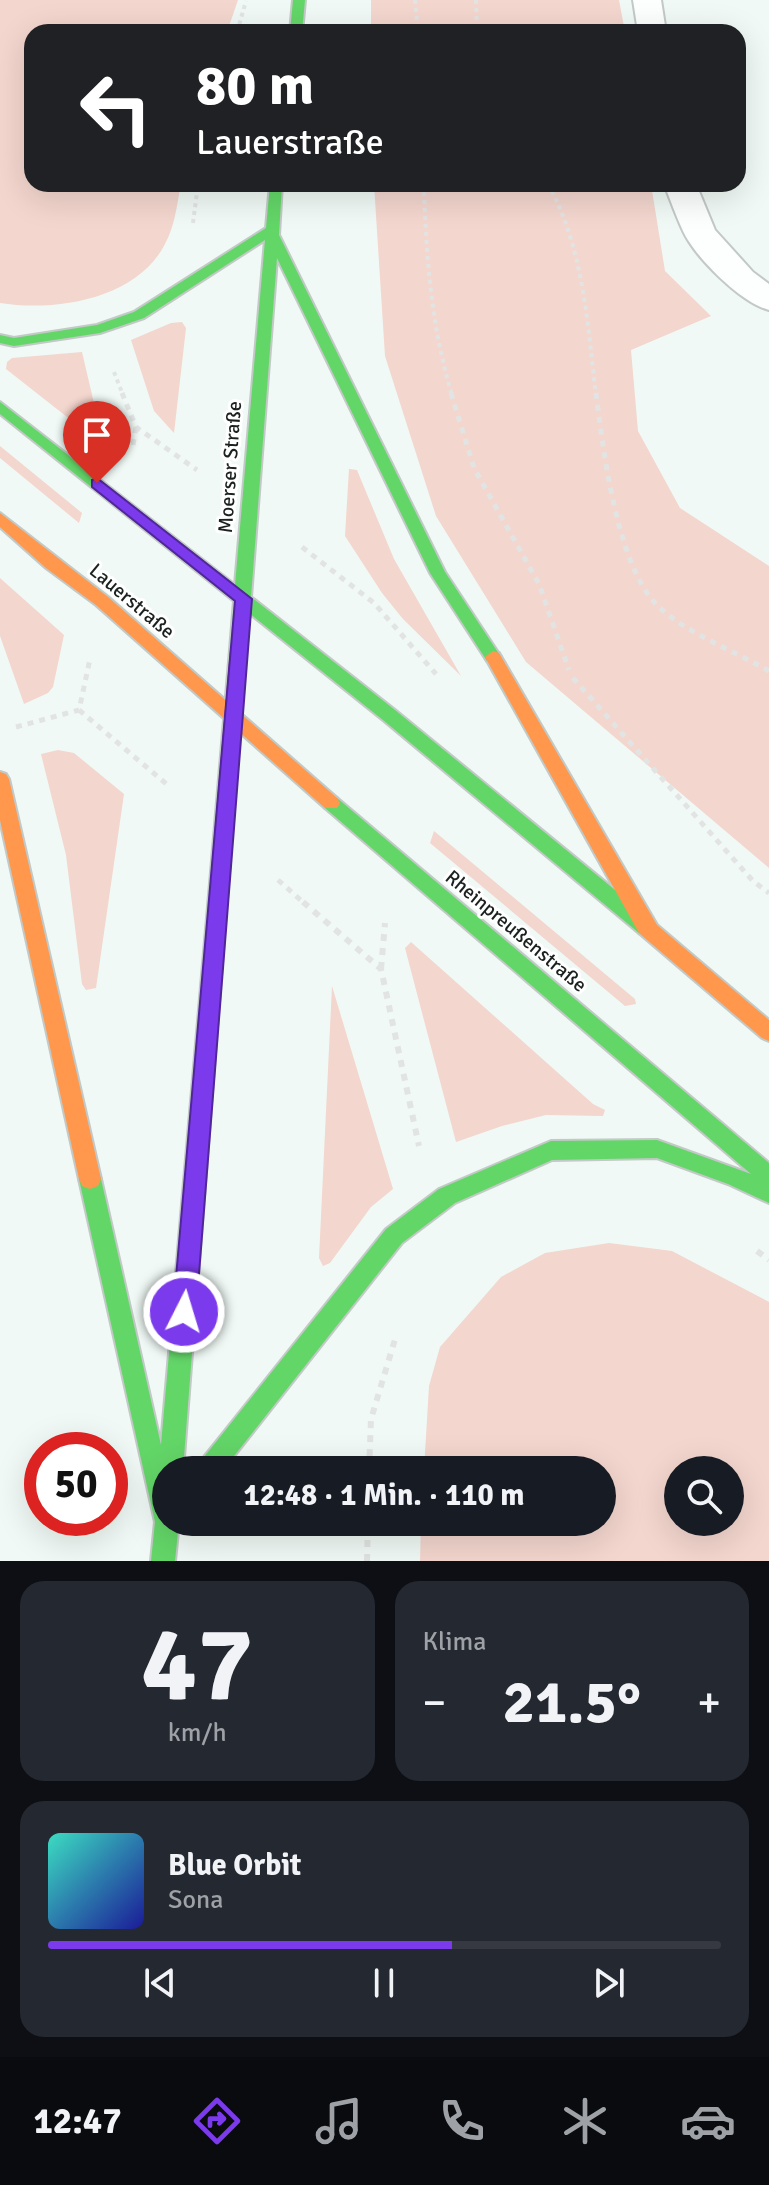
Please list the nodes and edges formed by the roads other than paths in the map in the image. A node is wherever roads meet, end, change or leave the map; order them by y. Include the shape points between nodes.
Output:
1 (299, 0) edge
2 (647, 0) edge
3 (297, 24) edge
4 (651, 24) edge
5 (275, 192) edge
6 (683, 192) edge
7 (270, 231) junction
8 (769, 300) edge
9 (0, 339) edge
10 (0, 407) edge
11 (0, 518) edge
12 (244, 599) junction
13 (234, 720) junction
14 (0, 779) edge
15 (648, 926) junction
16 (769, 1032) edge
17 (769, 1176) edge
18 (769, 1193) edge
19 (172, 1456) edge
20 (219, 1456) edge
21 (152, 1458) edge
22 (165, 1536) edge
23 (163, 1561) edge

1 - 3 main road
2 - 4 street
5 - 7 main road, Moerser Straße
6 - 8 street via 700,233 741,279
7 - 9 main road via 139,315 100,329 14,342
7 - 12 main road, Moerser Straße
7 - 15 main road via 438,573 516,693
10 - 12 main road
11 - 13 main road, Lauerstraße
12 - 13 main road, Moerser Straße
12 - 15 main road
13 - 17 main road, Rheinpreußenstraße
13 - 19 main road, Moerser Straße
14 - 21 main road
15 - 16 main road
18 - 20 main road via 657,1149 551,1151 447,1196 394,1236
22 - 23 main road

